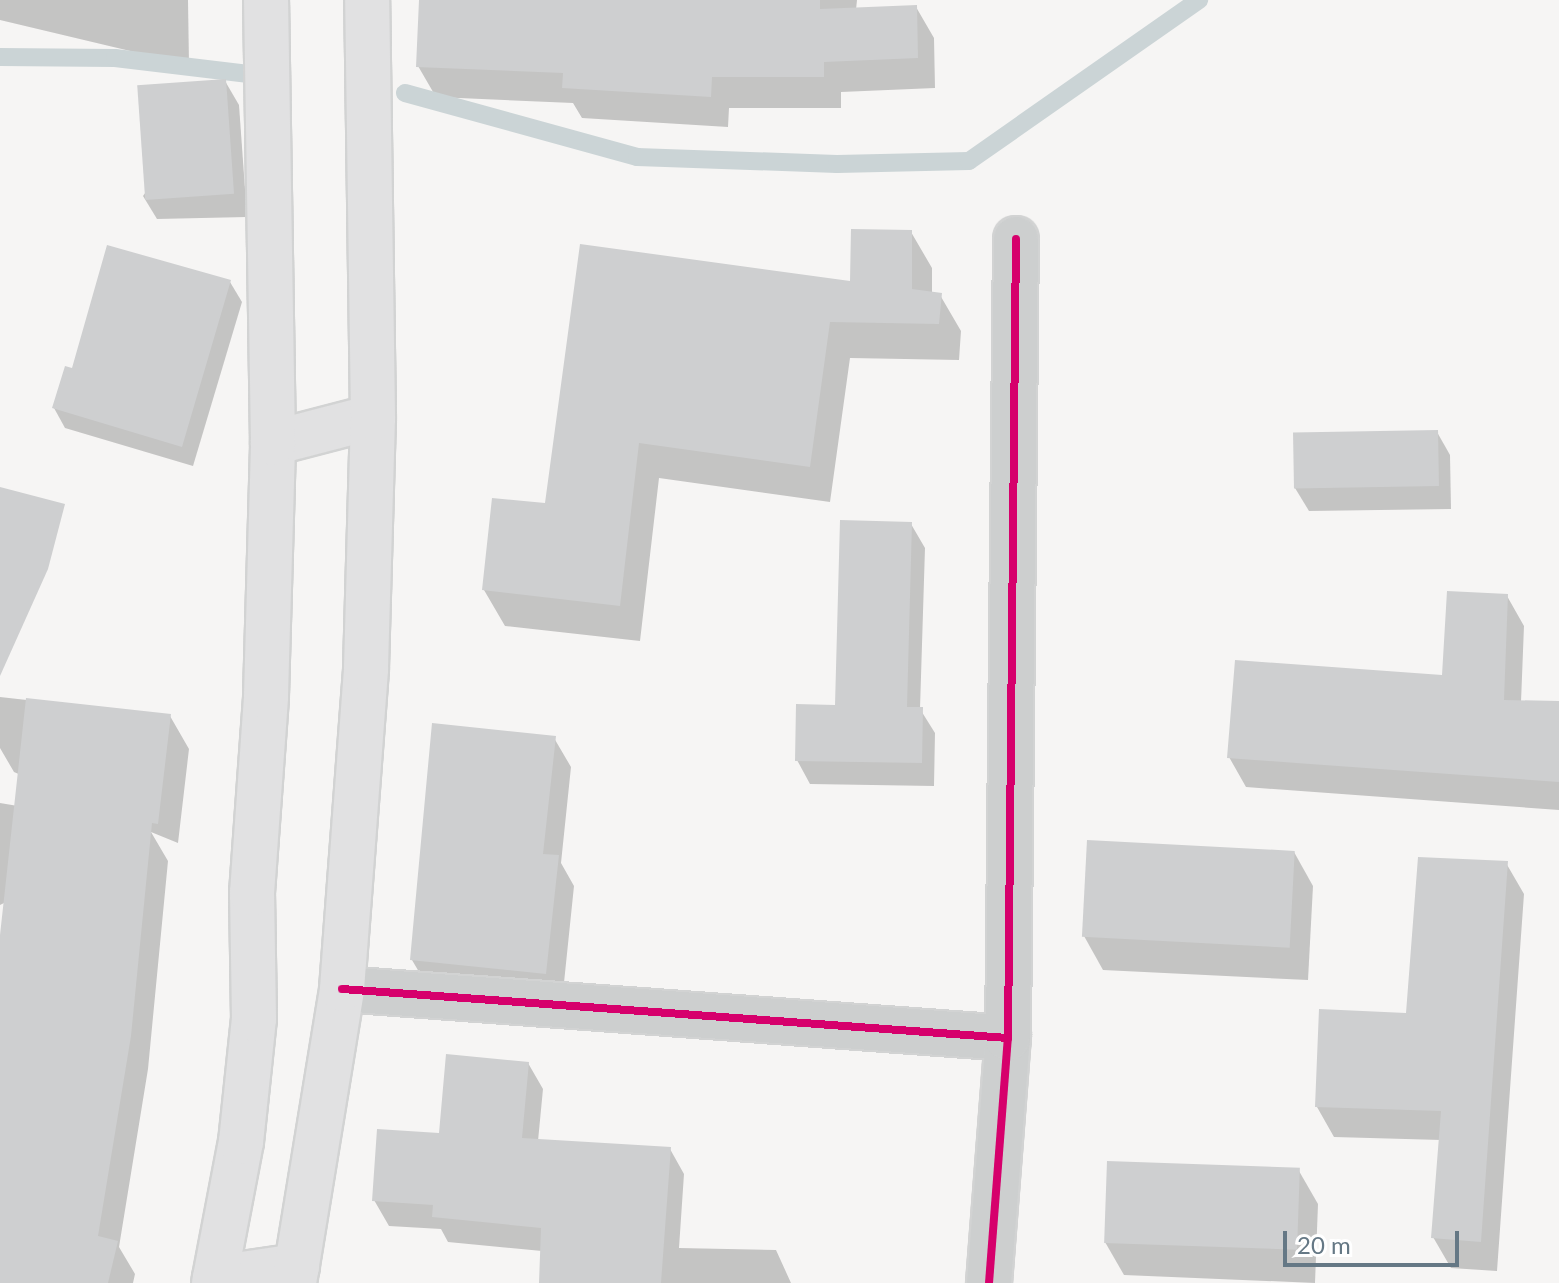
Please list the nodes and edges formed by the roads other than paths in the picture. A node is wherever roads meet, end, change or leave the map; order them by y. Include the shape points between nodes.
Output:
1 (266, 0) edge
2 (367, 0) edge
3 (1016, 239) dead end
4 (373, 417) junction
5 (273, 443) junction
6 (342, 989) junction
7 (1008, 1038) junction
8 (295, 1274) edge
9 (214, 1280) edge
10 (989, 1283) edge

1 - 5 highway
2 - 4 highway
3 - 7 street
4 - 5 highway
4 - 6 highway via 366,668
5 - 9 highway via 266,696 252,893 254,1019 241,1142
6 - 7 street
6 - 8 highway
7 - 10 street
8 - 9 highway

